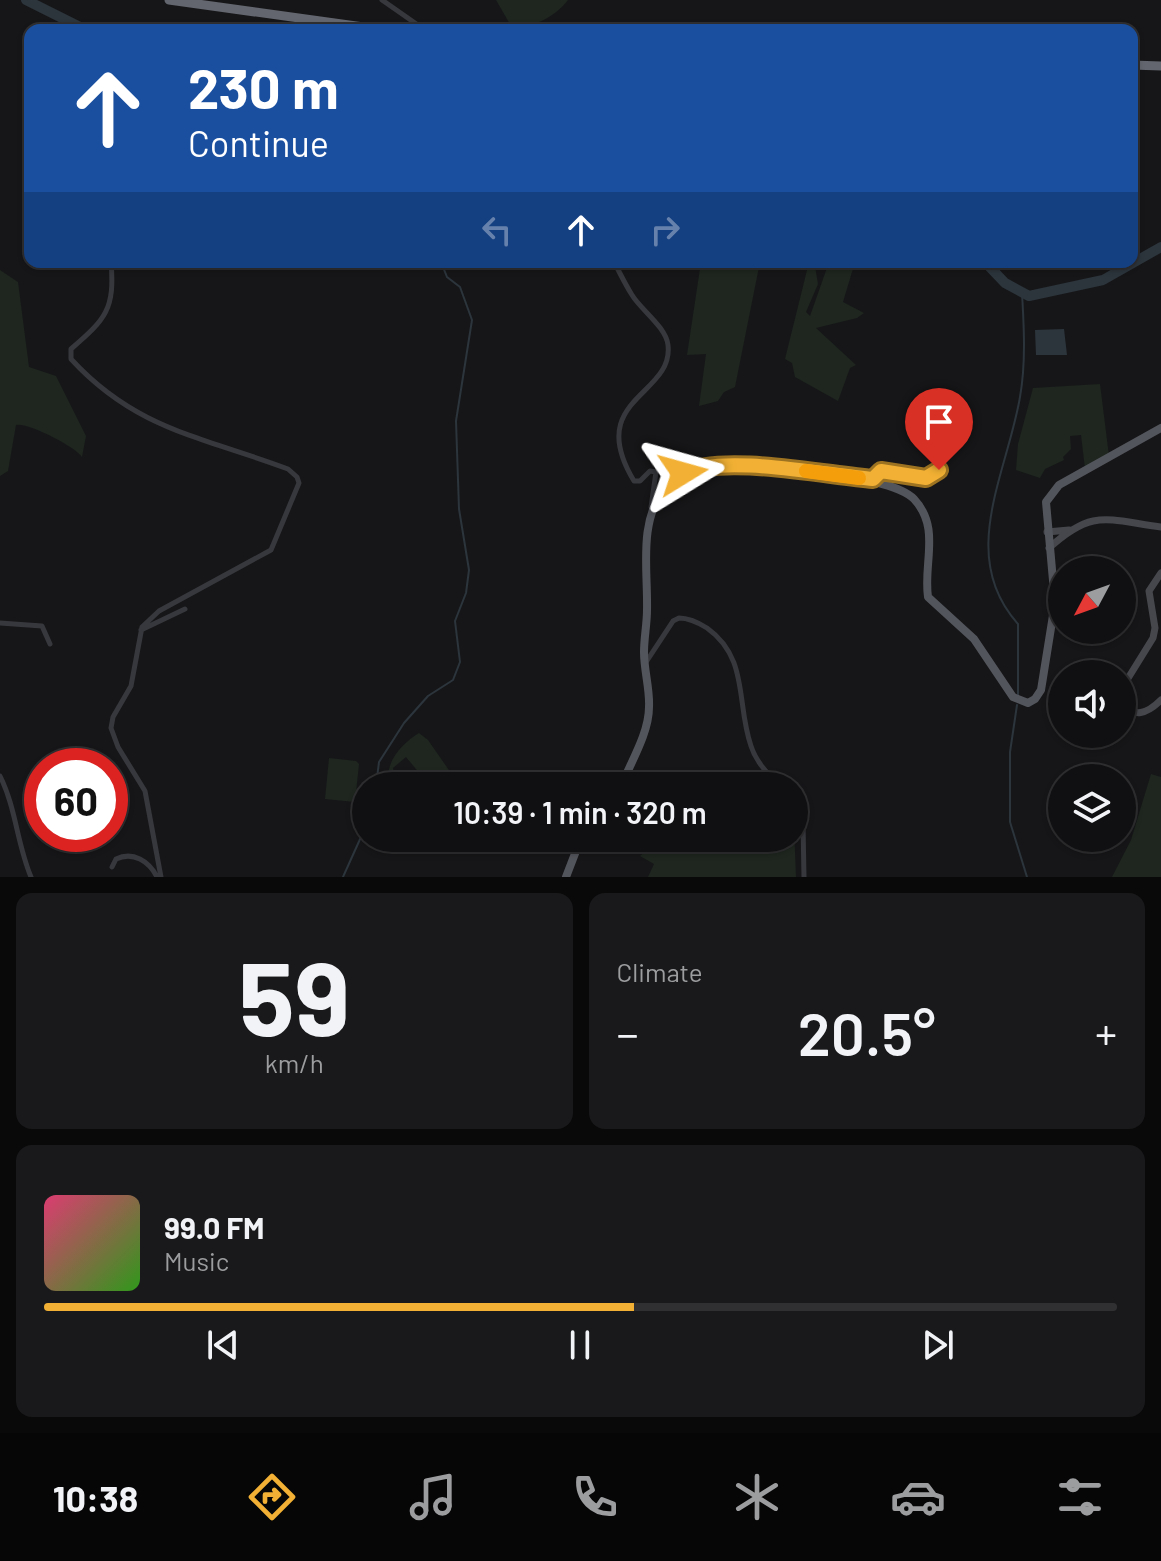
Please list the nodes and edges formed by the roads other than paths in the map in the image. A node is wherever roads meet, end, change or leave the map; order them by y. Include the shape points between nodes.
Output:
1 (169, 0) edge
2 (382, 0) edge
3 (333, 24) edge
4 (416, 24) edge
5 (1138, 65) edge
6 (1161, 66) edge
7 (111, 268) edge
8 (617, 268) edge
9 (923, 411) dead end
10 (1161, 428) edge
11 (873, 479) junction
12 (651, 523) junction
13 (1161, 527) edge
14 (1069, 530) junction
15 (1047, 532) junction
16 (1049, 548) junction
17 (1161, 573) edge
18 (185, 609) dead end
19 (0, 623) edge
20 (141, 630) junction
21 (50, 644) dead end
22 (645, 664) junction
23 (1136, 665) edge
24 (1161, 700) edge
25 (1136, 712) edge
26 (627, 772) edge
27 (767, 772) edge
28 (0, 776) edge
29 (576, 852) edge
30 (804, 852) edge
31 (112, 867) dead end
32 (31, 877) edge
33 (159, 877) edge
34 (566, 877) edge
35 (804, 877) edge

1 - 3 highway
2 - 4 street
5 - 6 highway
7 - 20 street via 109,309 71,349 71,359 151,422 288,469 299,483 271,550 159,611
8 - 12 street via 667,341 667,357 617,433 634,481 656,472
9 - 11 street via 935,422 939,470 926,478 881,471
10 - 15 main road via 1059,485 1046,502
11 - 12 main road via 755,467 696,468 669,483
11 - 16 main road via 906,493 922,511 931,548 928,597 974,639 1013,697 1024,703 1040,693 1052,635 1055,603
12 - 22 main road via 645,544
13 - 14 main road via 1095,518
14 - 15 main road
14 - 16 main road
15 - 16 main road
17 - 23 main road via 1149,591 1153,638
18 - 20 street
19 - 21 street via 42,626
20 - 33 street via 131,686 111,728 145,791
22 - 26 main road via 648,721
22 - 27 street via 679,618 717,636 737,663 749,742
24 - 25 main road
28 - 32 street
29 - 34 main road
30 - 35 street
31 - 33 street via 128,855 145,861

